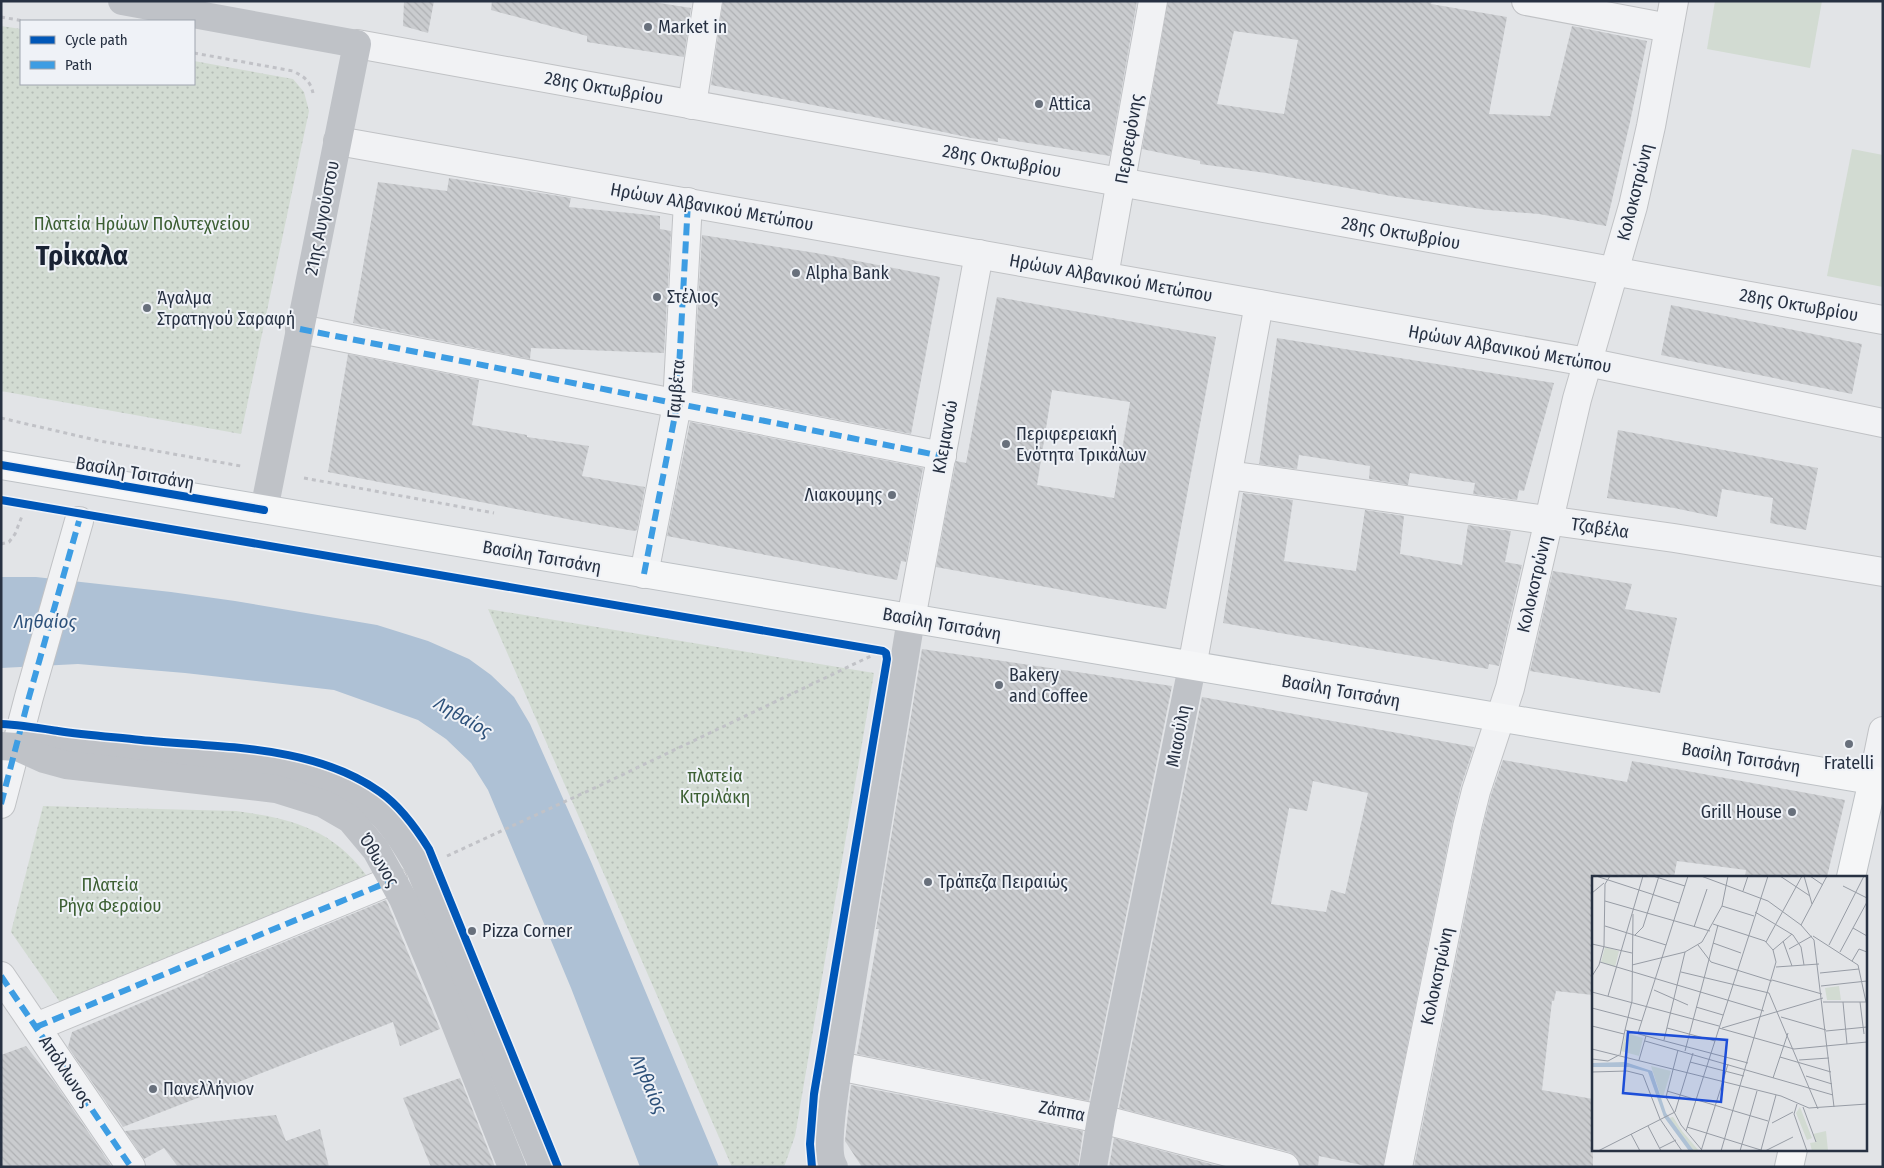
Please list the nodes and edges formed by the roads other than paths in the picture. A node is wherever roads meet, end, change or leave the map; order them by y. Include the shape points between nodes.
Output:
1 (122, 1) edge
2 (708, 1) edge
3 (1153, 1) edge
4 (1526, 1) edge
5 (1674, 1) edge
6 (190, 7) edge
7 (229, 11) edge
8 (1669, 28) junction
9 (357, 44) junction
10 (692, 104) junction
11 (338, 141) junction
12 (1121, 182) junction
13 (688, 202) junction
14 (979, 254) junction
15 (1615, 272) junction
16 (1104, 276) junction
17 (1259, 304) junction
18 (1883, 320) edge
19 (300, 329) junction
20 (1587, 362) junction
21 (677, 405) junction
22 (1883, 424) edge
23 (942, 456) junction
24 (1, 465) edge
25 (1228, 475) junction
26 (264, 510) junction
27 (1548, 521) junction
28 (76, 532) dead end
29 (1883, 572) edge
30 (644, 574) junction
31 (911, 619) junction
32 (1192, 666) junction
33 (1501, 718) junction
34 (1883, 731) edge
35 (8, 746) edge
36 (1878, 781) edge
37 (1, 804) edge
38 (1851, 876) edge
39 (394, 880) junction
40 (1, 976) edge
41 (36, 1027) junction
42 (838, 1066) junction
43 (1101, 1119) junction
44 (1793, 1150) edge
45 (131, 1167) edge
46 (512, 1167) edge
47 (543, 1167) edge
48 (834, 1167) edge
49 (1093, 1167) edge
50 (1285, 1167) edge
51 (1398, 1167) edge
52 (1789, 1167) edge

1 - 6 street, 28ης Οκτωβρίου
2 - 10 street
3 - 12 street, Περσεφόνης
4 - 8 street
5 - 8 street, Κολοκοτρώνη
6 - 7 street, 28ης Οκτωβρίου
7 - 9 street, 28ης Οκτωβρίου
8 - 15 street, Κολοκοτρώνη via 1643,165
9 - 10 street, 28ης Οκτωβρίου
9 - 11 street, 21ης Αυγούστου
10 - 12 street, 28ης Οκτωβρίου
11 - 13 street, Ηρώων Αλβανικού Μετώπου
11 - 19 street, 21ης Αυγούστου
12 - 15 street, 28ης Οκτωβρίου
12 - 16 street, Περσεφόνης
13 - 14 street, Ηρώων Αλβανικού Μετώπου
13 - 21 street, Γαμβέτα
14 - 16 street, Ηρώων Αλβανικού Μετώπου
14 - 23 street, Κλεμανσώ
15 - 18 street, 28ης Οκτωβρίου
15 - 20 street, Κολοκοτρώνη
16 - 17 street, Ηρώων Αλβανικού Μετώπου
17 - 20 street, Ηρώων Αλβανικού Μετώπου
17 - 25 street, Μιαούλη
19 - 21 street
19 - 26 street, 21ης Αυγούστου
20 - 22 street, Ηρώων Αλβανικού Μετώπου
20 - 27 street, Κολοκοτρώνη
21 - 23 street
21 - 30 street, Γαμβέτα
23 - 31 street, Κλεμανσώ
24 - 26 main road, Βασίλη Τσιτσάνη
25 - 27 street, Τζαβέλα
25 - 32 street, Μιαούλη
26 - 30 main road, Βασίλη Τσιτσάνη
27 - 29 street, Τζαβέλα
27 - 33 street, Κολοκοτρώνη
28 - 35 street via 29,697
30 - 31 main road, Βασίλη Τσιτσάνη
31 - 32 main road, Βασίλη Τσιτσάνη
31 - 42 street
32 - 33 main road, Βασίλη Τσιτσάνη
32 - 43 street, Μιαούλη
33 - 36 main road, Βασίλη Τσιτσάνη
33 - 51 street, Κολοκοτρώνη via 1467,827
34 - 36 street
35 - 37 street
35 - 39 street, Όθωνος via 66,765 276,789 316,801 339,812 358,827
35 - 47 street via 72,744 257,763 317,775 367,800 392,826 420,869
36 - 38 main road
39 - 41 street
39 - 46 street, Όθωνος
40 - 41 street, Απόλλωνος
41 - 45 street, Απόλλωνος
42 - 43 street, Ζάππα
42 - 48 street via 830,1140
43 - 49 street, Μιαούλη
43 - 50 street, Ζάππα
44 - 52 main road

